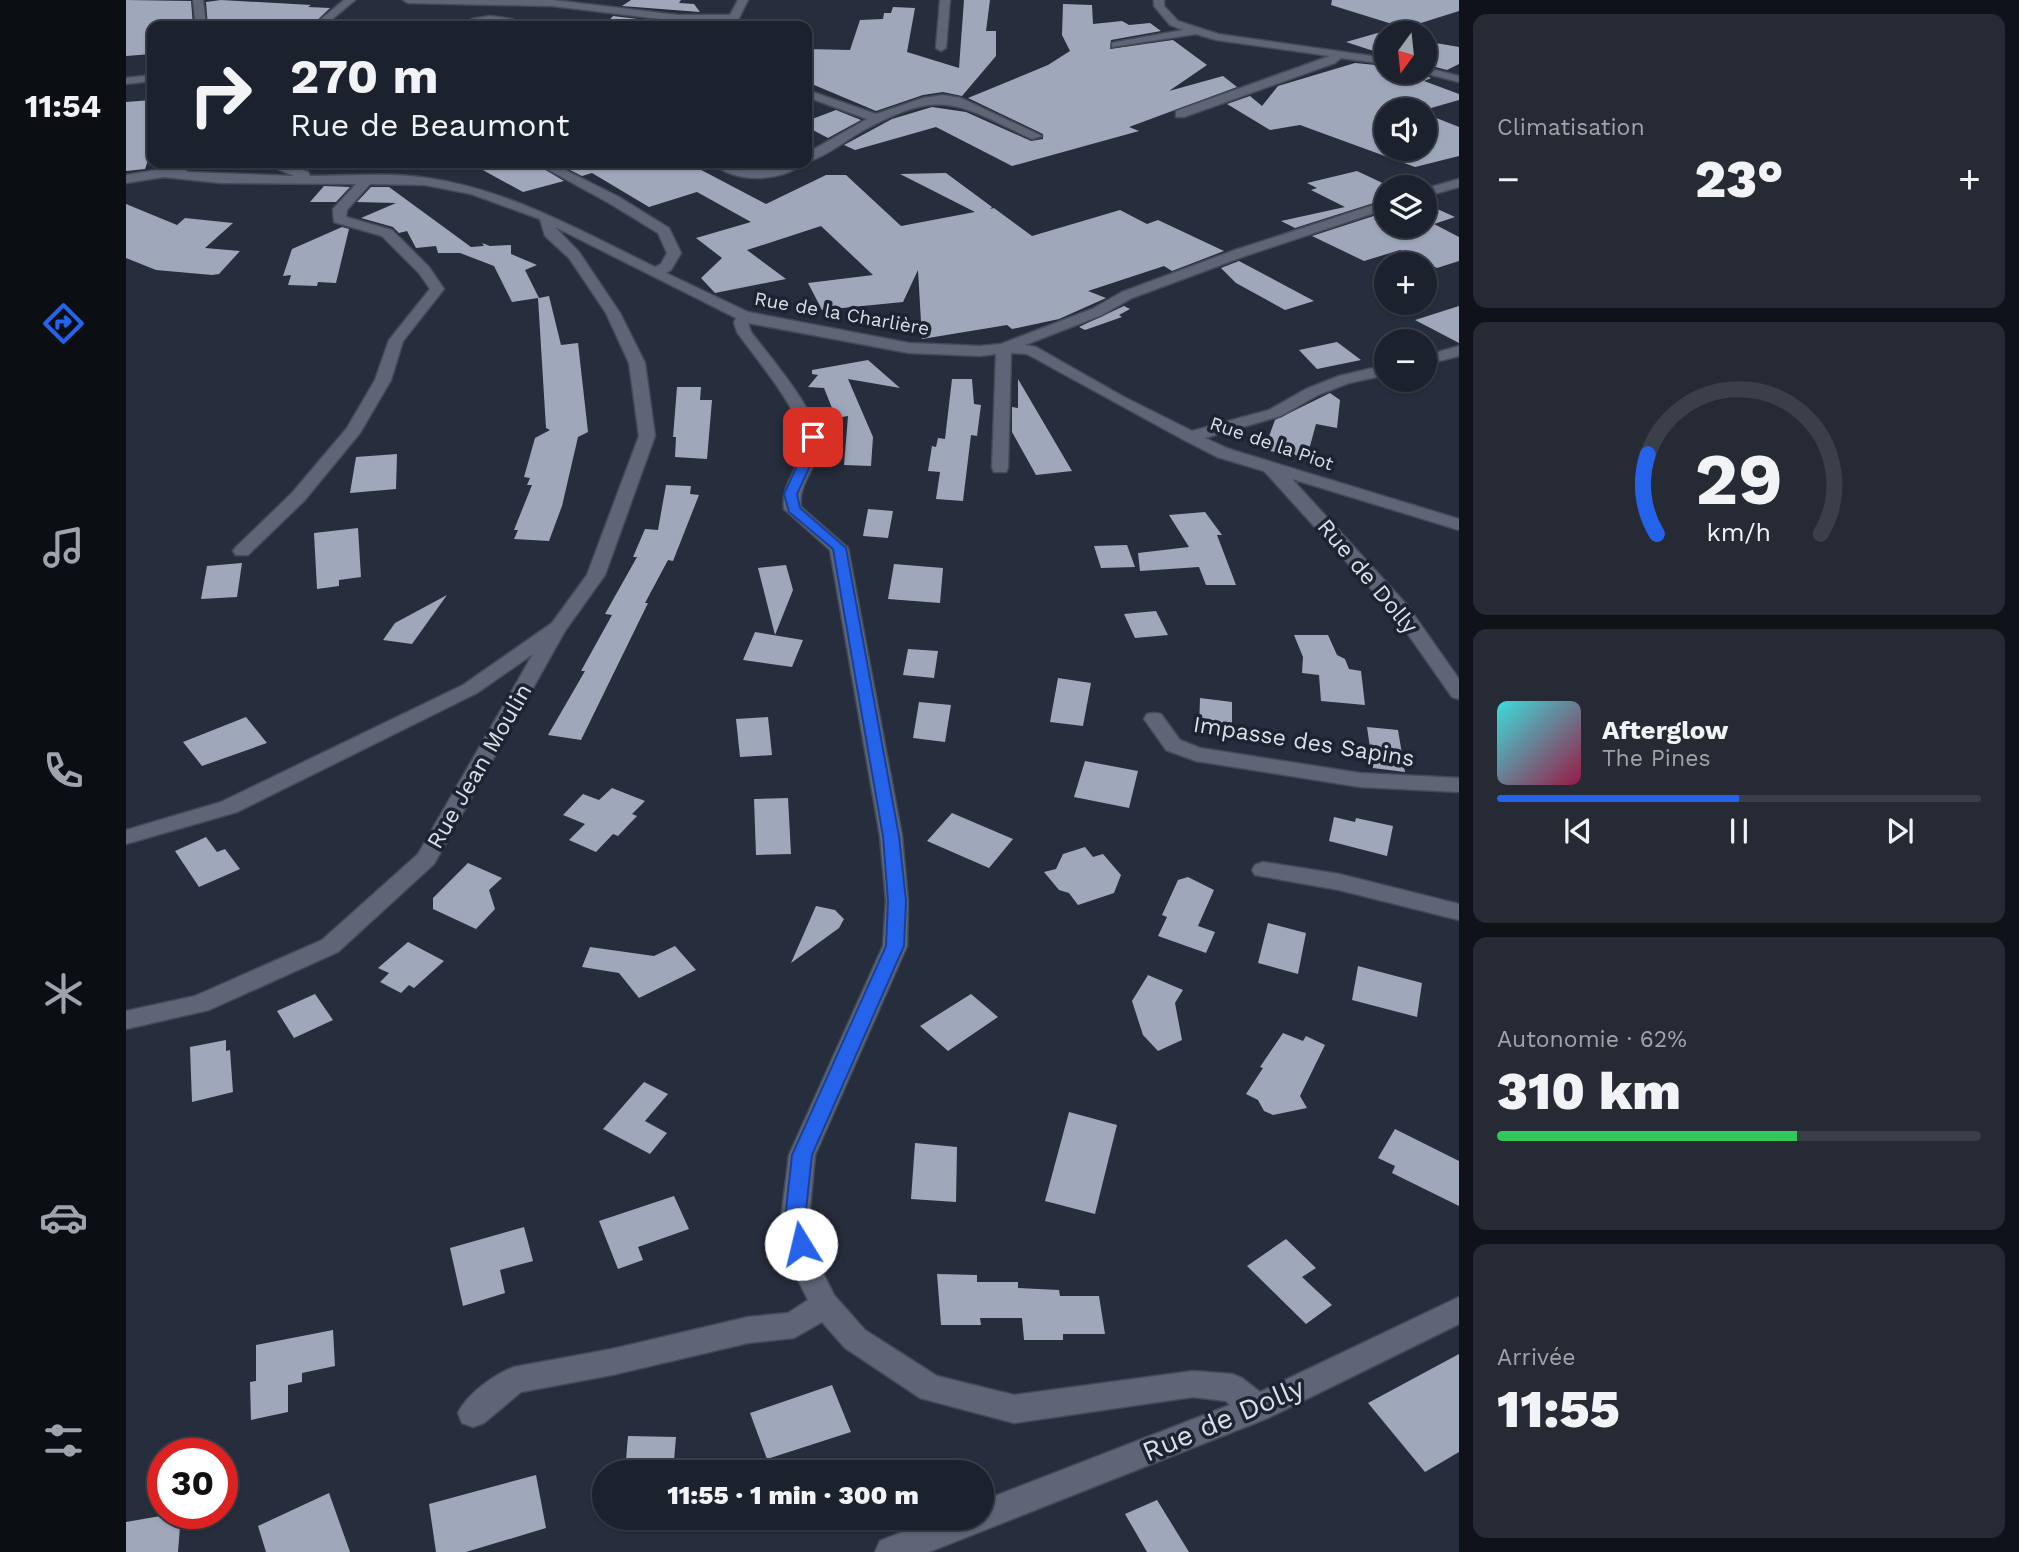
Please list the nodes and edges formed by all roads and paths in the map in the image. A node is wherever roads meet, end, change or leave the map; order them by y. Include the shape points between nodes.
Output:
1 (197, 0) edge
2 (350, 0) edge
3 (408, 0) edge
4 (743, 0) edge
5 (945, 0) edge
6 (1159, 0) edge
7 (200, 21) edge
8 (324, 21) edge
9 (473, 21) edge
10 (508, 21) edge
11 (720, 21) edge
12 (734, 21) edge
13 (1194, 31) junction
14 (1116, 44) dead end
15 (941, 48) dead end
16 (1340, 53) junction
17 (1374, 59) edge
18 (1437, 73) edge
19 (147, 79) edge
20 (1459, 79) edge
21 (126, 82) edge
22 (812, 95) edge
23 (1180, 114) dead end
24 (875, 118) junction
25 (1036, 136) dead end
26 (812, 155) edge
27 (184, 168) edge
28 (283, 168) edge
29 (552, 168) edge
30 (730, 168) edge
31 (785, 168) edge
32 (168, 174) junction
33 (126, 179) edge
34 (312, 179) junction
35 (367, 180) junction
36 (1459, 183) edge
37 (1437, 189) edge
38 (1374, 209) edge
39 (546, 217) junction
40 (594, 243) junction
41 (574, 255) junction
42 (654, 273) junction
43 (744, 316) junction
44 (1004, 348) junction
45 (1459, 351) edge
46 (1437, 357) edge
47 (1374, 373) edge
48 (1190, 437) junction
49 (1267, 466) junction
50 (1000, 468) dead end
51 (1459, 526) edge
52 (242, 551) dead end
53 (559, 627) junction
54 (1459, 693) edge
55 (1154, 719) dead end
56 (1459, 785) edge
57 (126, 837) edge
58 (1262, 870) dead end
59 (1459, 912) edge
60 (126, 1020) edge
61 (824, 1304) junction
62 (1459, 1310) edge
63 (1257, 1409) junction
64 (473, 1413) dead end
65 (994, 1512) edge
66 (947, 1530) edge
67 (891, 1552) edge

1 - 7 street
2 - 8 street
3 - 11 street via 552,2
4 - 12 street
5 - 15 street
6 - 13 street via 1174,23
9 - 10 street
13 - 14 street
13 - 16 street via 1241,42
16 - 17 street
16 - 23 street via 1331,61
18 - 20 street
19 - 21 street
22 - 24 street
24 - 25 street via 949,97
24 - 26 street
27 - 32 street
28 - 34 street
29 - 42 street via 664,231 674,253 666,267
30 - 31 street via 765,176
32 - 33 street
32 - 34 street, Rue de la Charlière
34 - 35 street, Rue de la Charlière
35 - 39 street, Rue de la Charlière via 425,181 501,199
35 - 52 street via 340,209 340,219 387,233 438,289 396,340 383,380 354,430 298,496
36 - 37 street
38 - 44 street, Rue de la Charlière via 1139,290 1097,312
39 - 40 street, Rue de la Charlière
39 - 41 street, Rue Jean Moulin via 550,233
40 - 41 street
40 - 42 street, Rue de la Charlière
41 - 53 street, Rue Jean Moulin via 613,313 637,363 647,436 596,575
42 - 43 street, Rue de la Charlière
43 - 44 street, Rue de la Charlière via 909,348
43 - 61 street via 744,332 806,419 813,437 790,494 793,509 839,548 891,836 897,901 895,946 802,1155 795,1219 807,1270
44 - 48 street, Rue de la Piot via 1031,350
44 - 50 street
45 - 46 street
47 - 48 street via 1343,379 1275,413
48 - 49 street, Rue de la Piot
49 - 51 street, Rue de la Piot
49 - 54 street, Rue de Dolly via 1400,609
53 - 57 street, Rue Jean Moulin via 470,689 229,807
53 - 60 street, Rue Jean Moulin via 426,859 330,946 200,1003
55 - 56 street, Impasse des Sapins via 1172,745 1196,754 1356,779
58 - 59 street via 1339,882
61 - 63 street via 855,1339 930,1388 1014,1409 1194,1384 1232,1388
61 - 64 street via 794,1325 514,1380
62 - 63 street, Rue de Dolly
63 - 65 street, Rue de Dolly
66 - 67 street, Rue de Dolly

